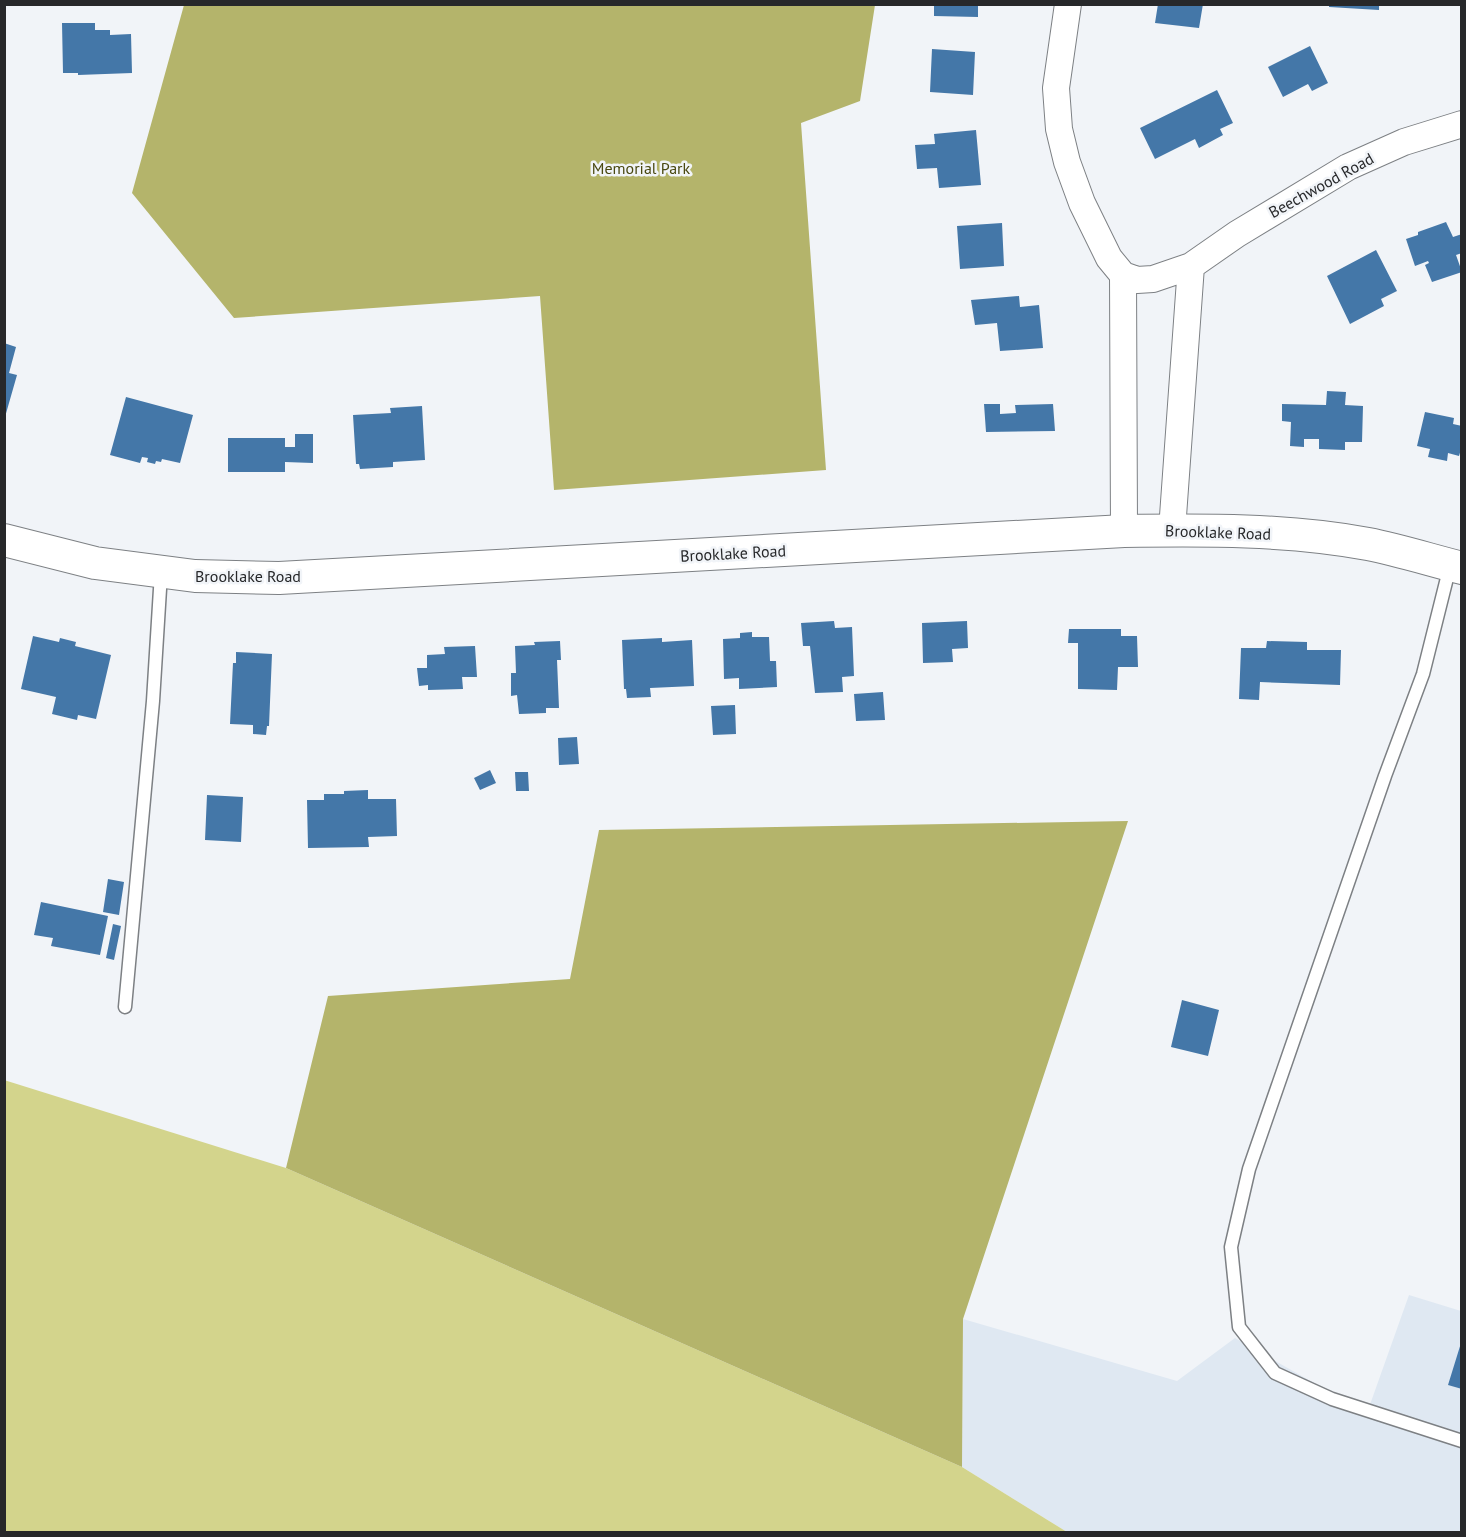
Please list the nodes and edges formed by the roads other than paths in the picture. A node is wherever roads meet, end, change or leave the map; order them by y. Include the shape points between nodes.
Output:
1 (1068, 4) edge
2 (1461, 124) edge
3 (1191, 266) junction
4 (1123, 275) junction
5 (1172, 530) junction
6 (1124, 531) junction
7 (4, 540) edge
8 (1456, 566) edge
9 (161, 572) junction
10 (125, 1007) dead end
11 (1461, 1441) edge

1 - 4 street via 1056,88 1059,129 1082,203 1109,258
2 - 3 street, Beechwood Road via 1404,142 1348,167
3 - 4 street, Beechwood Road via 1153,279 1137,280
3 - 5 street
4 - 6 street
5 - 6 street, Brooklake Road
5 - 8 street, Brooklake Road via 1287,534 1368,544
6 - 9 street, Brooklake Road via 279,578
7 - 9 street, Brooklake Road via 95,563
8 - 11 lane via 1424,674 1253,1158 1231,1247 1239,1327 1275,1373 1332,1399
9 - 10 lane

